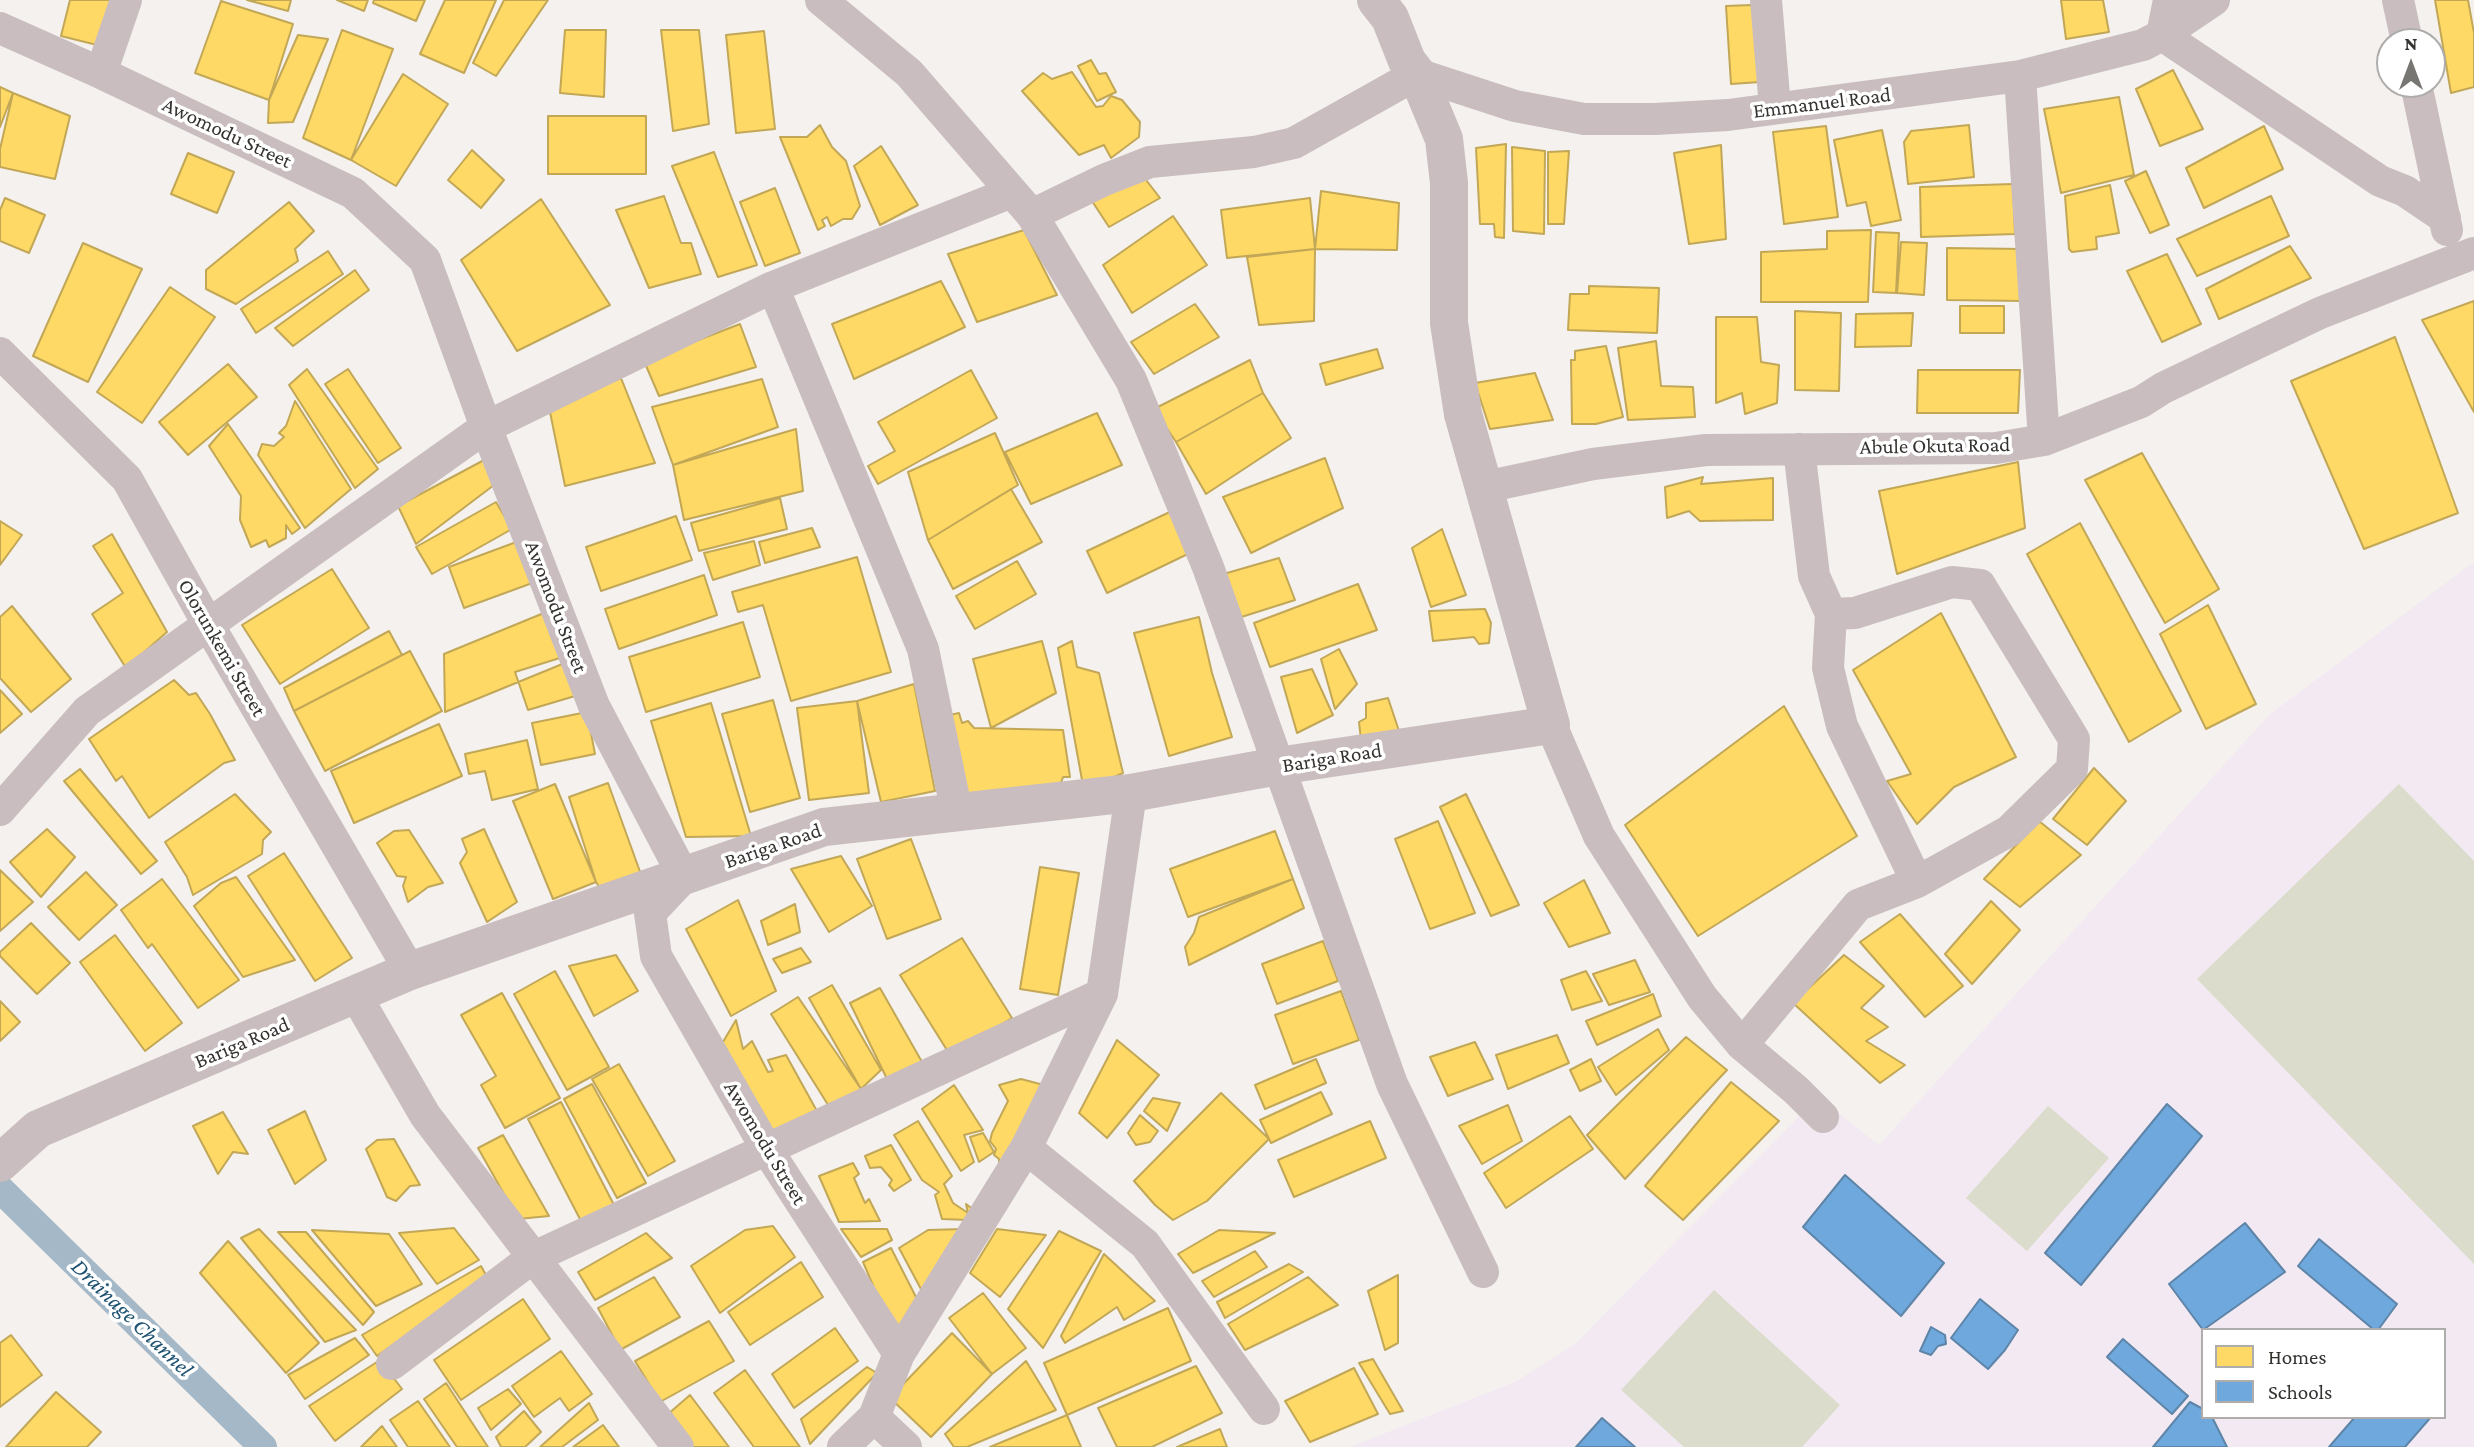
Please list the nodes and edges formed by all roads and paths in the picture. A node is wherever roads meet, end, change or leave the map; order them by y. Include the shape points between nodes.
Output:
1 (126, 0) edge
2 (822, 0) edge
3 (1376, 0) edge
4 (1766, 0) edge
5 (2169, 0) edge
6 (2214, 0) edge
7 (2398, 0) edge
8 (0, 28) edge
9 (2404, 28) edge
10 (2162, 35) junction
11 (102, 73) junction
12 (1417, 74) junction
13 (2020, 76) junction
14 (2419, 98) edge
15 (1775, 108) junction
16 (1022, 203) junction
17 (2445, 218) junction
18 (2464, 256) edge
19 (773, 287) junction
20 (1, 355) edge
21 (486, 427) junction
22 (2044, 440) junction
23 (1799, 449) junction
24 (1485, 487) junction
25 (1831, 614) junction
26 (208, 624) junction
27 (1551, 725) junction
28 (1278, 766) junction
29 (1130, 793) junction
30 (0, 810) edge
31 (957, 813) junction
32 (684, 877) junction
33 (1917, 882) junction
34 (410, 971) junction
35 (1102, 994) junction
36 (355, 995) junction
37 (1742, 1045) junction
38 (1823, 1117) dead end
39 (1026, 1148) junction
40 (766, 1149) junction
41 (0, 1163) edge
42 (532, 1258) junction
43 (1483, 1272) dead end
44 (899, 1354) junction
45 (391, 1364) dead end
46 (1264, 1409) dead end
47 (874, 1417) junction
48 (678, 1447) edge
49 (843, 1447) edge
50 (906, 1447) edge

1 - 11 street
2 - 16 street via 909,73
3 - 12 street via 1390,18
4 - 15 street
5 - 10 street
6 - 10 street, Emmanuel Road
7 - 9 street
8 - 11 street, Awomodu Street
10 - 13 street, Emmanuel Road via 2143,45
10 - 17 street via 2380,181
11 - 21 street, Awomodu Street via 353,192 425,260
12 - 15 street, Emmanuel Road via 1515,106 1584,119 1692,117
12 - 16 street via 1294,143 1254,152 1150,162
12 - 24 street via 1444,139 1449,183 1449,323 1463,414
13 - 15 street, Emmanuel Road
13 - 22 street
14 - 17 street
16 - 19 street
16 - 28 street via 1130,380 1208,567
17 - 18 street
18 - 22 street, Abule Okuta Road via 2320,313 2141,402
19 - 21 street
19 - 31 street via 923,649
20 - 26 street, Olorunkemi Street via 127,479
21 - 26 street
21 - 32 street, Awomodu Street via 594,706
22 - 23 street, Abule Okuta Road via 1996,448
23 - 24 street, Abule Okuta Road via 1706,450 1593,464
23 - 25 street via 1814,576
24 - 27 street
25 - 33 street via 1828,668 1842,726
25 - 33 street via 1855,613 1952,582 1980,585 2074,739 2072,769 2009,831
26 - 30 street via 87,711
26 - 34 street, Olorunkemi Street
27 - 28 street, Bariga Road
27 - 37 street via 1599,836 1702,997
28 - 29 street, Bariga Road
28 - 43 street via 1392,1084
29 - 31 street, Bariga Road
29 - 35 street
31 - 32 street, Bariga Road via 824,827
32 - 34 street, Bariga Road
32 - 40 street, Awomodu Street via 650,913 656,956
33 - 37 street via 1858,905
34 - 36 street, Bariga Road
35 - 39 street
35 - 40 street
36 - 41 street, Bariga Road via 38,1129
36 - 42 street via 425,1115
37 - 38 street
39 - 44 street
39 - 46 street via 1145,1244
40 - 42 street
40 - 44 street, Awomodu Street
42 - 45 street
42 - 48 street
44 - 47 street
47 - 49 street
47 - 50 street

